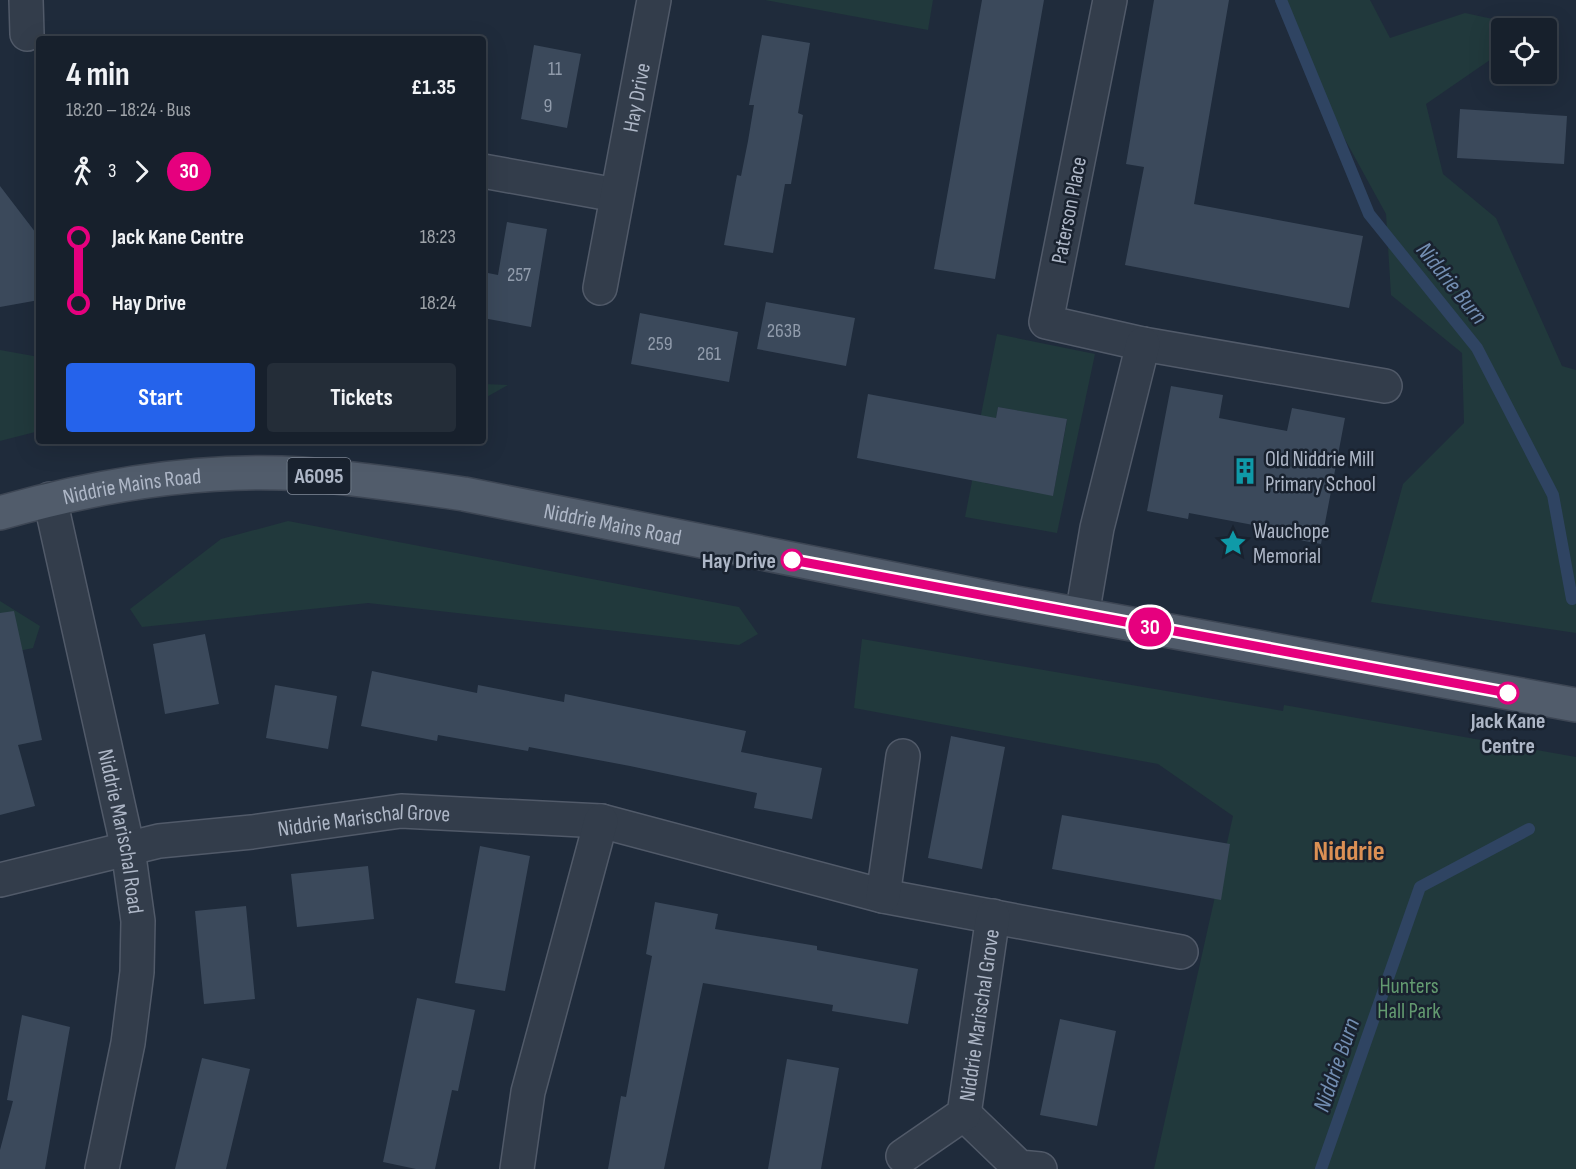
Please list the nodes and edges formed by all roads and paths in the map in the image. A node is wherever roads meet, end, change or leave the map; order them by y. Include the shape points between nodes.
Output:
1 (26, 0) edge
2 (654, 0) edge
3 (1110, 0) edge
4 (27, 34) dead end
5 (486, 172) edge
6 (616, 195) junction
7 (600, 288) dead end
8 (1143, 344) junction
9 (1385, 386) dead end
10 (50, 499) junction
11 (0, 513) edge
12 (1082, 615) junction
13 (1576, 705) edge
14 (903, 756) dead end
15 (601, 821) junction
16 (128, 849) junction
17 (0, 880) edge
18 (883, 896) junction
19 (993, 916) junction
20 (1181, 952) dead end
21 (964, 1114) junction
22 (903, 1156) dead end
23 (102, 1169) edge
24 (518, 1169) edge
25 (1040, 1169) edge

1 - 4 street
2 - 6 street, Hay Drive
3 - 8 street, Paterson Place via 1046,322
5 - 6 street
6 - 7 street, Hay Drive
8 - 9 street, Paterson Place
8 - 12 street via 1097,528
10 - 11 main road, Niddrie Mains Road / A6095
10 - 12 main road, Niddrie Mains Road / A6095 via 141,482 250,474 301,474 399,484
10 - 16 street, Niddrie Marischal Road
12 - 13 main road, Niddrie Mains Road / A6095
14 - 18 street
15 - 16 street, Niddrie Marischal Grove via 401,811
15 - 18 street, Niddrie Marischal Grove
15 - 24 street via 528,1092
16 - 17 street, Niddrie Marischal Grove
16 - 23 street, Niddrie Marischal Road via 138,921 137,972 128,1043
18 - 19 street, Niddrie Marischal Grove
19 - 20 street, Niddrie Marischal Grove
19 - 21 street, Niddrie Marischal Grove
21 - 22 street, Niddrie Marischal Grove
21 - 25 street, Niddrie Marischal Grove via 1019,1167

